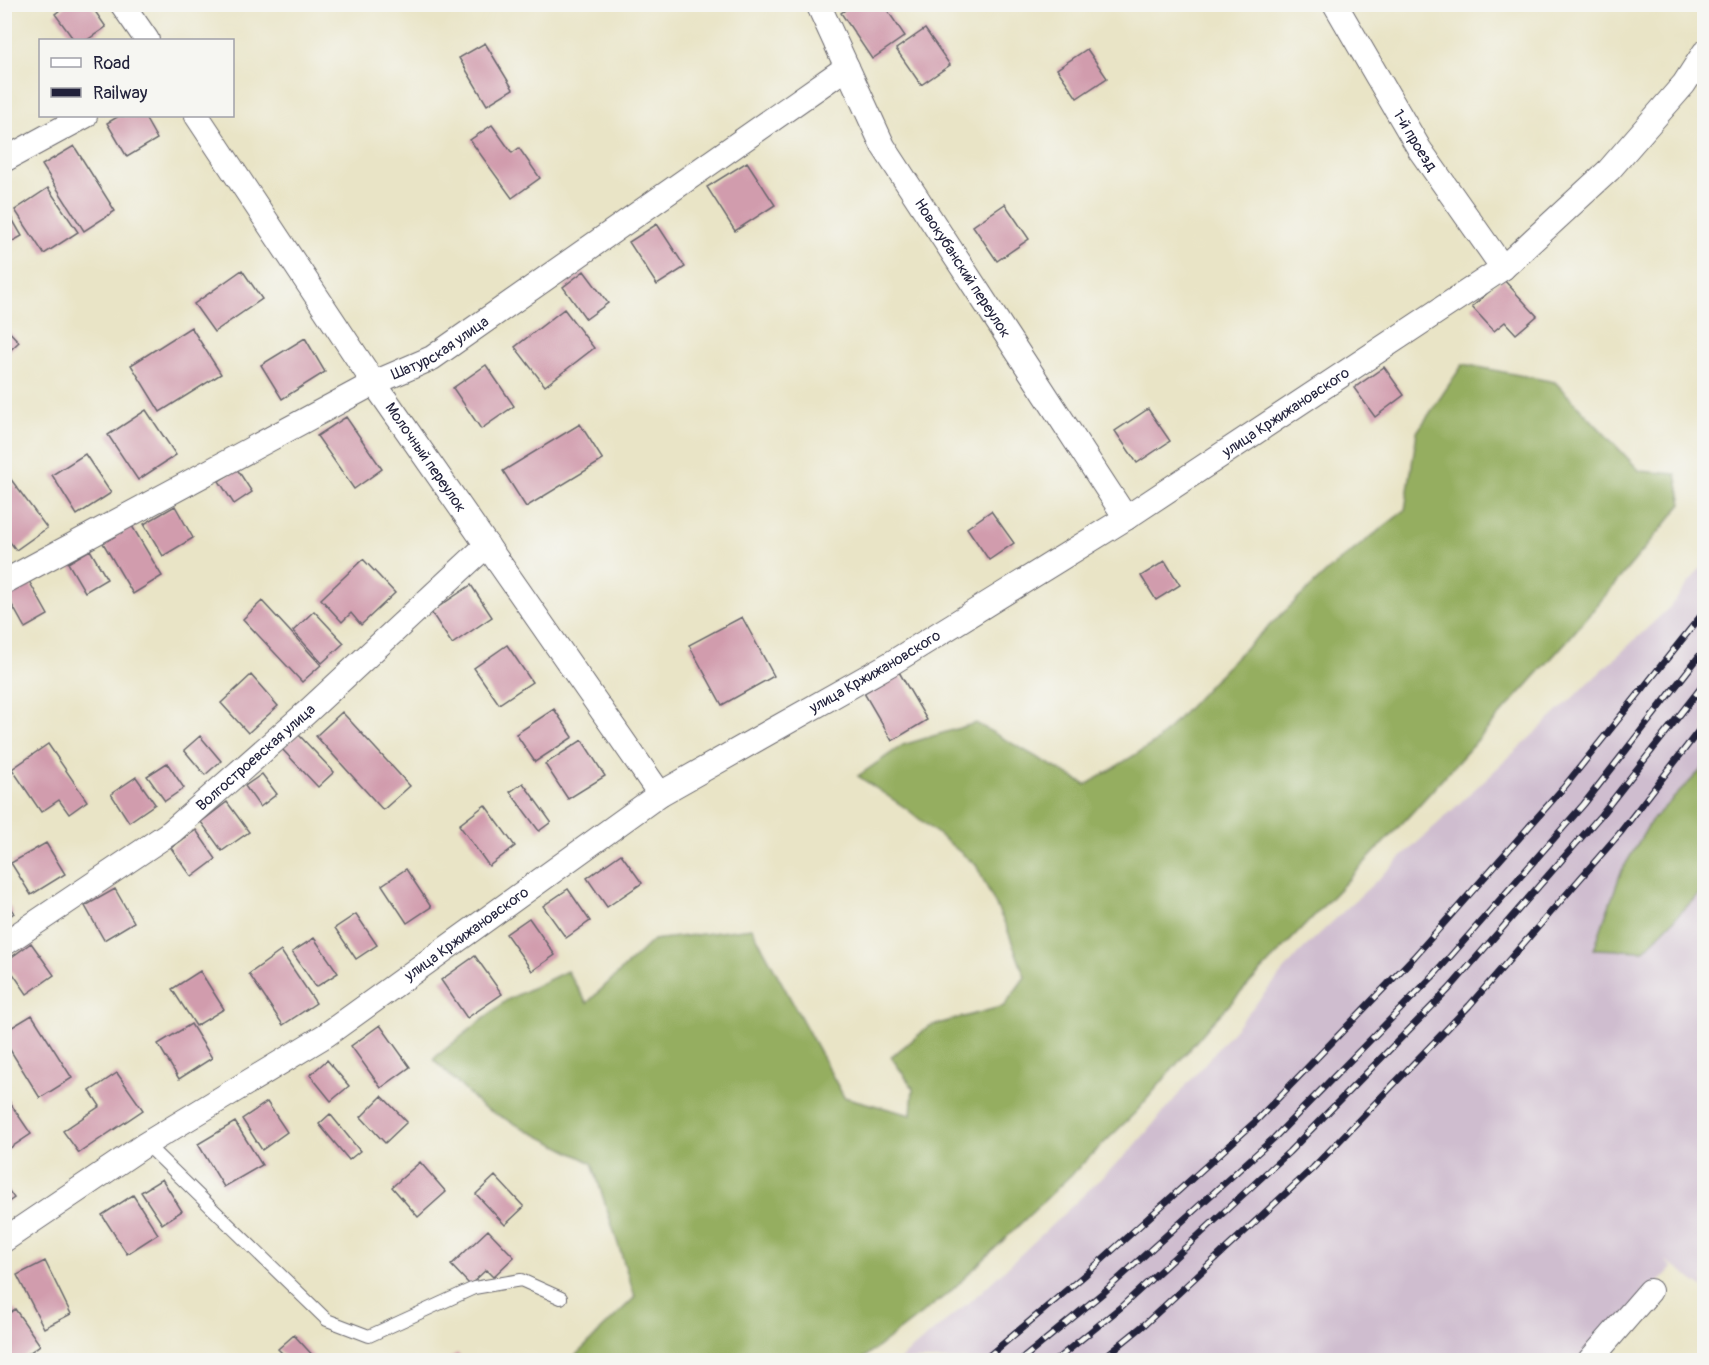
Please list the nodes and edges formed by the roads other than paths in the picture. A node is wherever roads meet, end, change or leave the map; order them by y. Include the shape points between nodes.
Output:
1 (123, 4) edge
2 (818, 4) edge
3 (1335, 4) edge
4 (146, 39) edge
5 (1704, 53) edge
6 (847, 67) junction
7 (84, 117) edge
8 (198, 117) edge
9 (4, 160) edge
10 (1503, 268) junction
11 (374, 383) junction
12 (1126, 518) junction
13 (487, 545) junction
14 (4, 582) edge
15 (660, 794) junction
16 (4, 944) edge
17 (146, 1144) junction
18 (4, 1240) edge
19 (1650, 1291) dead end
20 (561, 1298) dead end
21 (1590, 1360) edge

1 - 4 street
2 - 6 street, Новокубанский переулок
3 - 10 street, 1-й проезд via 1420,150
5 - 10 street, улица Кржижановского via 1684,84 1609,170
6 - 11 street, Шатурская улица via 432,358
6 - 12 street, Новокубанский переулок via 883,146
7 - 9 street
8 - 11 street, Молочный переулок
10 - 12 street, улица Кржижановского
11 - 13 street, Молочный переулок
11 - 14 street, Шатурская улица
12 - 15 street, улица Кржижановского via 890,664
13 - 15 street, Молочный переулок
13 - 16 street, Волгостроевская улица via 171,832
15 - 17 street, улица Кржижановского via 326,1035
17 - 18 street, улица Кржижановского
17 - 20 lane via 327,1320 369,1336 474,1288 521,1280
19 - 21 street

